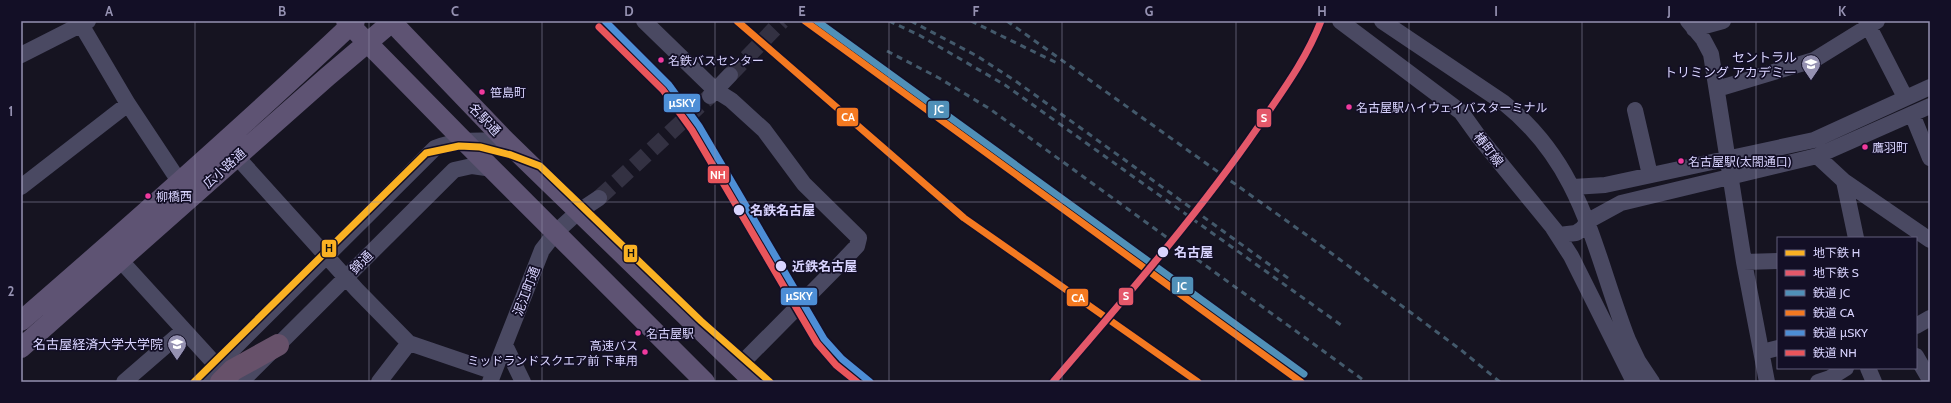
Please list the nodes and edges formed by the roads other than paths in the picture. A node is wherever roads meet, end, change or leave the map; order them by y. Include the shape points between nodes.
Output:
1 (392, 21) edge
2 (644, 21) edge
3 (1382, 21) edge
4 (1723, 21) edge
5 (82, 22) edge
6 (350, 22) edge
7 (1344, 22) edge
8 (1870, 23) edge
9 (1691, 25) edge
10 (367, 43) junction
11 (21, 55) edge
12 (730, 75) tunnel mouth
13 (1930, 87) edge
14 (1717, 89) junction
15 (713, 93) junction
16 (1906, 97) junction
17 (128, 104) junction
18 (1930, 106) edge
19 (1635, 110) dead end
20 (1912, 114) junction
21 (463, 140) junction
22 (506, 141) junction
23 (1817, 156) junction
24 (237, 157) junction
25 (1930, 158) edge
26 (1729, 159) junction
27 (493, 169) junction
28 (1650, 175) junction
29 (1732, 176) junction
30 (179, 181) junction
31 (1844, 181) junction
32 (1605, 184) junction
33 (21, 187) edge
34 (1573, 187) junction
35 (599, 198) tunnel mouth
36 (578, 212) junction
37 (1588, 221) junction
38 (1553, 228) junction
39 (556, 232) junction
40 (1856, 237) edge
41 (1930, 240) edge
42 (106, 245) junction
43 (327, 256) junction
44 (120, 260) junction
45 (1777, 261) edge
46 (1744, 262) junction
47 (346, 277) junction
48 (22, 317) edge
49 (1930, 318) edge
50 (1917, 325) edge
51 (184, 330) junction
52 (38, 333) junction
53 (408, 342) junction
54 (278, 345) junction
55 (505, 345) junction
56 (21, 348) edge
57 (1777, 348) edge
58 (1762, 352) junction
59 (1917, 358) edge
60 (1624, 360) junction
61 (738, 367) junction
62 (1844, 369) edge
63 (1868, 369) edge
64 (219, 373) edge
65 (492, 377) edge
66 (1930, 380) edge
67 (124, 382) edge
68 (200, 382) edge
69 (241, 382) edge
70 (379, 382) edge
71 (524, 382) edge
72 (705, 382) edge
73 (754, 382) edge
74 (1634, 382) edge
75 (1652, 382) edge
76 (1767, 382) edge
77 (1818, 382) edge
78 (1874, 382) edge

1 - 10 main road, 広小路通
1 - 22 main road, 名駅通
2 - 15 street
3 - 34 street via 1522,117 1553,155
4 - 9 street
5 - 11 street
5 - 17 street
6 - 10 main road
6 - 30 main road, 広小路通
7 - 38 street, 椿町線 via 1454,105
8 - 14 street via 1814,60
8 - 16 street
9 - 14 street via 1704,39 1711,54
10 - 21 main road
10 - 24 main road, 広小路通
12 - 15 street
13 - 16 street
14 - 26 street
15 - 61 street via 731,100 764,130 804,184 858,238 857,246
16 - 26 street via 1814,140
17 - 30 street
17 - 33 street
18 - 20 street
19 - 28 street
20 - 23 street
20 - 25 street
21 - 22 street
21 - 27 main road
21 - 43 street via 435,148
22 - 36 main road, 名駅通
23 - 29 street
23 - 31 street
24 - 43 street
24 - 44 main road, 広小路通
26 - 28 street
26 - 29 street
27 - 39 main road
27 - 47 street, 錦通 via 472,166 454,170
28 - 32 street
29 - 37 street via 1621,203
29 - 46 street
30 - 42 main road, 広小路通
31 - 40 street
31 - 41 street
32 - 34 street
32 - 37 street via 1591,194 1587,208
34 - 37 street
35 - 36 street, 泥江町通
36 - 39 street, 泥江町通
36 - 61 main road, 名駅通
37 - 38 street via 1582,229 1568,235 1559,234
37 - 60 street via 1587,239 1595,253
37 - 75 street via 1628,340
38 - 60 street, 椿町線 via 1571,256
39 - 55 street, 泥江町通 via 542,250
39 - 72 main road
42 - 44 street
42 - 48 main road, 広小路通
43 - 47 street
43 - 64 street
44 - 51 street
44 - 52 main road, 広小路通
45 - 46 street
46 - 58 street
47 - 53 street
47 - 54 street, 錦通
48 - 52 street
49 - 50 street
51 - 64 street
51 - 67 street
52 - 56 main road, 広小路通
53 - 65 street
53 - 70 street
54 - 64 highway via 233,370
54 - 69 street, 錦通
55 - 65 street, 泥江町通
55 - 71 street
57 - 58 street
58 - 76 street
59 - 66 street
60 - 74 street
61 - 73 main road, 名駅通
62 - 77 street
63 - 78 street
64 - 68 street

